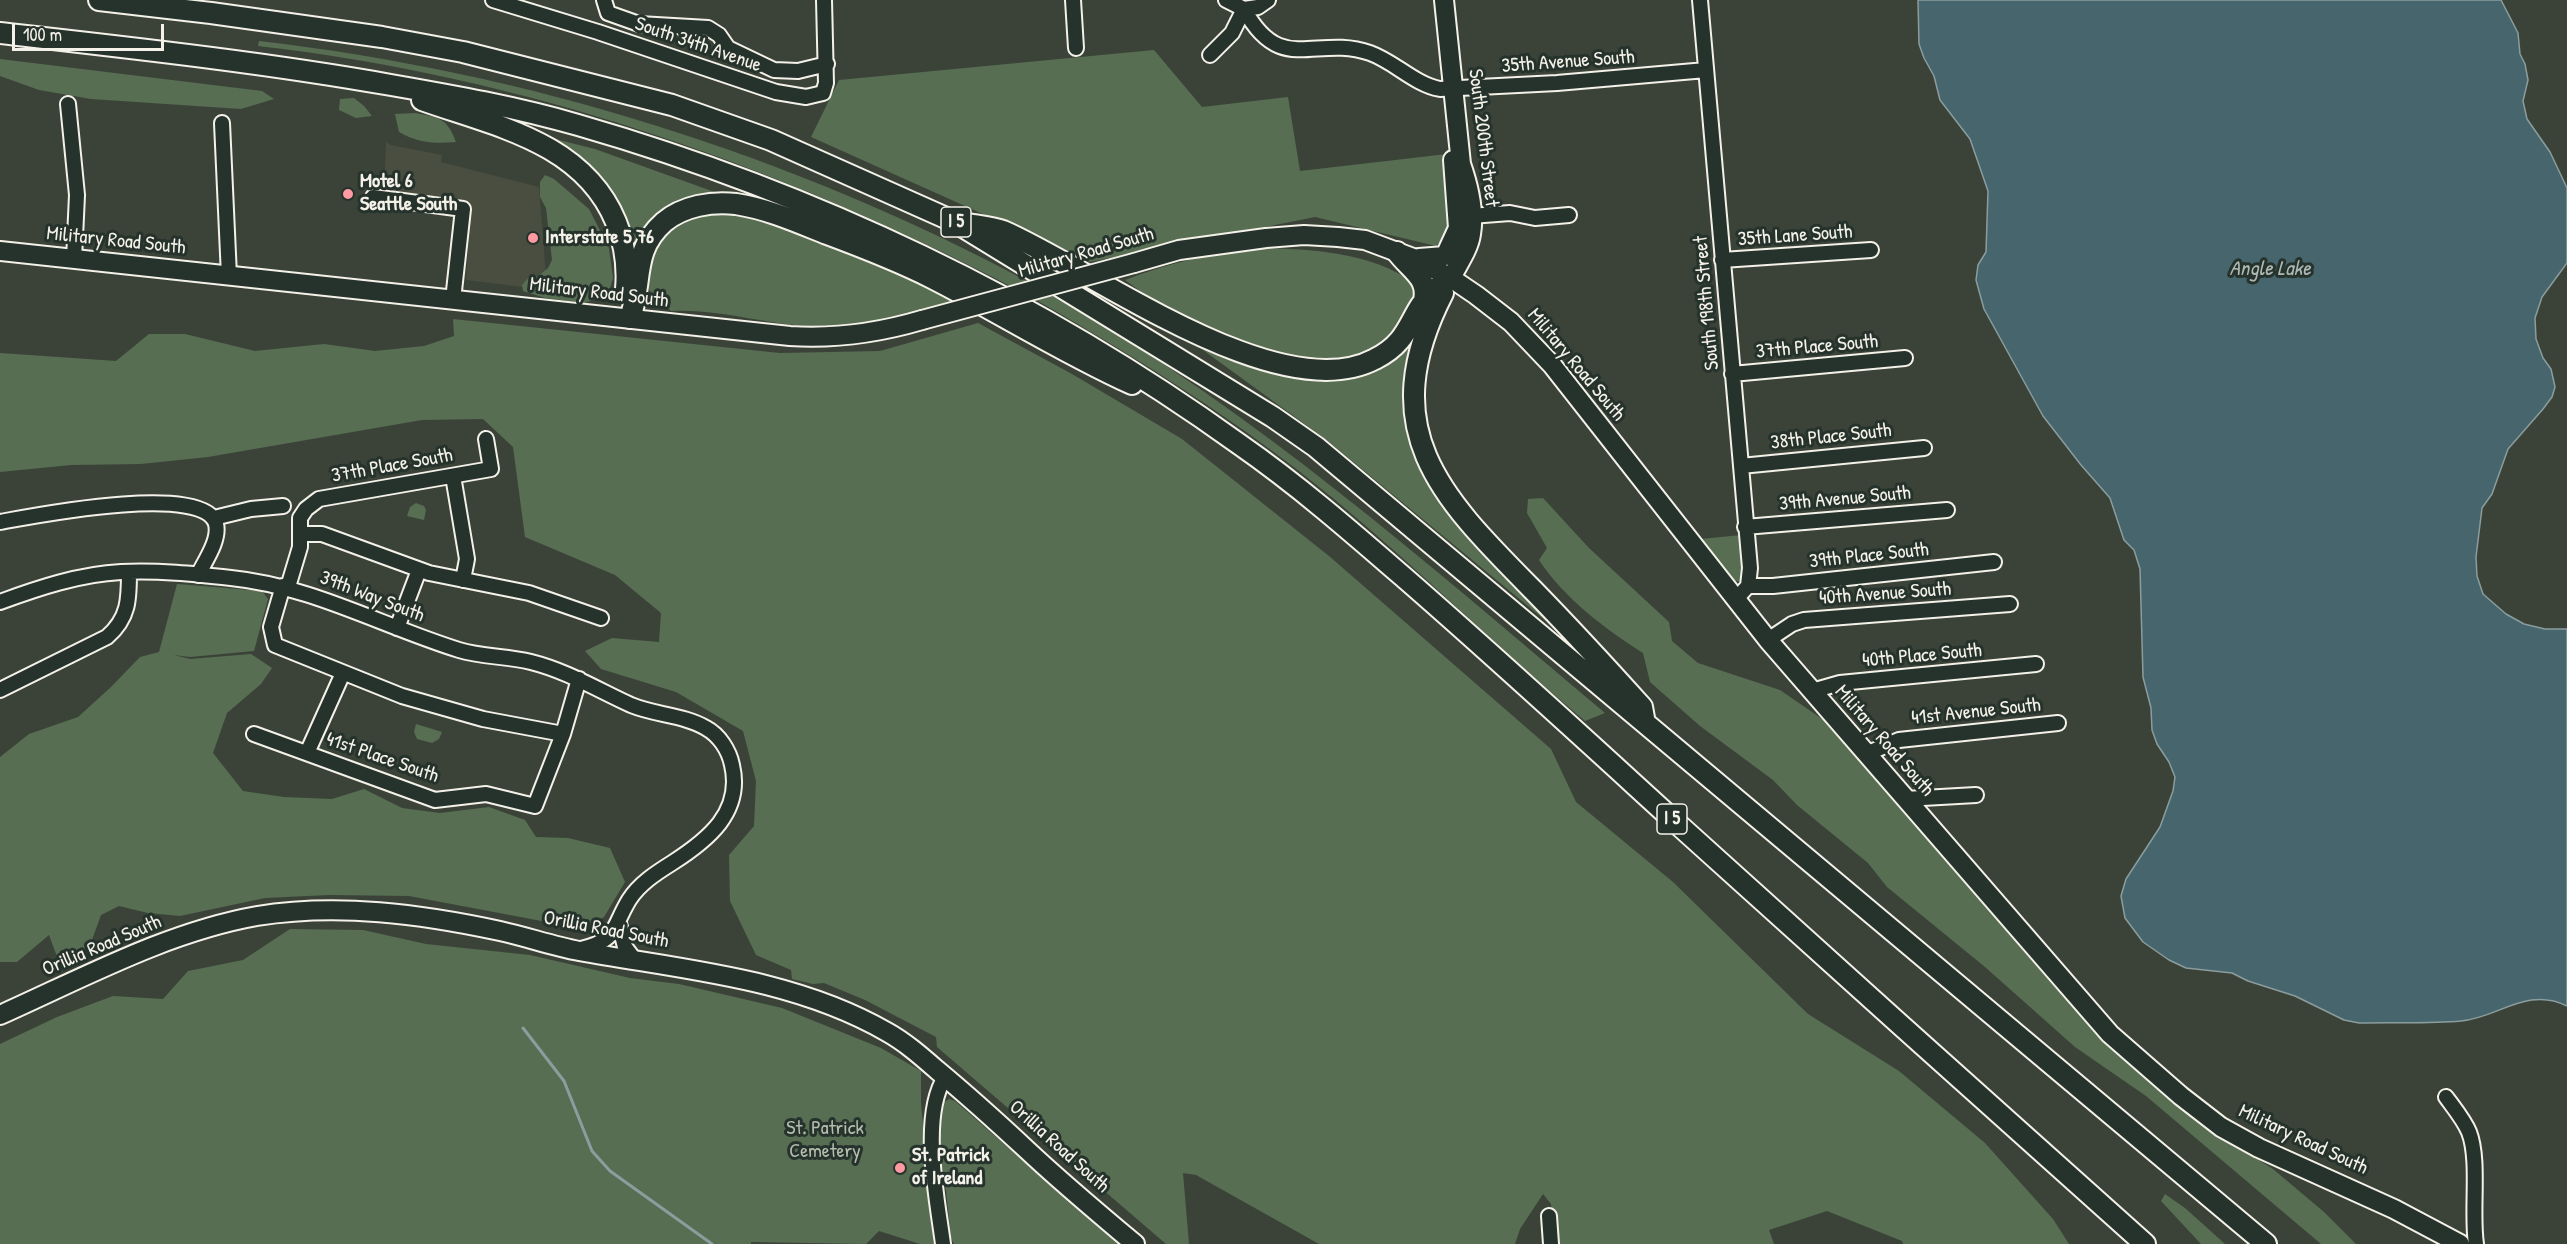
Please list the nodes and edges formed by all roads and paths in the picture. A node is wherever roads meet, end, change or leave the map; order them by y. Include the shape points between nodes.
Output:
1 (99, 0) edge
2 (493, 0) edge
3 (604, 0) edge
4 (824, 0) edge
5 (1073, 0) edge
6 (1226, 0) edge
7 (1268, 0) edge
8 (1444, 0) edge
9 (1700, 0) edge
10 (1244, 9) junction
11 (0, 33) edge
12 (1076, 48) dead end
13 (1210, 56) dead end
14 (827, 64) junction
15 (1706, 70) junction
16 (371, 81) junction
17 (1453, 90) junction
18 (68, 104) dead end
19 (222, 123) dead end
20 (1459, 139) junction
21 (373, 197) dead end
22 (1569, 215) dead end
23 (1471, 216) junction
24 (955, 222) junction
25 (1871, 250) dead end
26 (0, 251) edge
27 (1405, 255) junction
28 (74, 259) junction
29 (1722, 260) junction
30 (229, 276) junction
31 (1451, 278) junction
32 (453, 300) junction
33 (1423, 305) junction
34 (630, 318) junction
35 (1905, 358) dead end
36 (1732, 374) junction
37 (1188, 410) junction
38 (486, 440) dead end
39 (1924, 448) dead end
40 (1741, 466) junction
41 (453, 476) junction
42 (283, 506) dead end
43 (1947, 510) dead end
44 (214, 518) junction
45 (0, 522) edge
46 (1745, 527) junction
47 (300, 537) junction
48 (1995, 562) dead end
49 (418, 570) junction
50 (129, 572) junction
51 (198, 575) junction
52 (463, 580) junction
53 (284, 586) junction
54 (1742, 592) junction
55 (0, 602) edge
56 (2010, 604) dead end
57 (601, 618) dead end
58 (397, 628) junction
59 (1768, 640) junction
60 (2036, 664) dead end
61 (343, 673) junction
62 (579, 679) junction
63 (0, 690) edge
64 (1812, 691) junction
65 (2058, 723) dead end
66 (1644, 724) junction
67 (254, 734) dead end
68 (563, 734) junction
69 (307, 753) junction
70 (1866, 754) junction
71 (1976, 795) dead end
72 (1905, 799) junction
73 (619, 924) junction
74 (576, 951) junction
75 (634, 959) junction
76 (0, 1015) edge
77 (945, 1077) junction
78 (2446, 1097) dead end
79 (1549, 1216) dead end
80 (943, 1244) edge
81 (1135, 1244) edge
82 (1551, 1244) edge
83 (2145, 1244) edge
84 (2266, 1244) edge
85 (2460, 1244) edge
86 (2476, 1244) edge

1 - 24 highway, I 5 via 382,37 463,52 588,83 672,105 771,140
2 - 14 street, South 34th Avenue via 789,95 823,93
3 - 14 street via 608,13 628,21 708,28 728,48 774,70 798,71
4 - 14 street
5 - 12 street
6 - 10 street
7 - 10 street via 1258,8
8 - 17 main road, South 200th Street
9 - 15 street, South 198th Street
10 - 13 street via 1232,33
10 - 17 street, 35th Avenue South via 1261,35 1278,46 1362,51 1392,63 1424,84
11 - 16 highway, I 5
15 - 17 street, 35th Avenue South
15 - 29 street, South 198th Street
16 - 34 highway via 531,139 579,169 605,200 618,227 625,255 625,303
16 - 37 highway, I 5 via 478,100 576,125 783,195 994,291 1093,347
17 - 20 main road, South 200th Street
18 - 28 street via 77,195
19 - 30 street
20 - 23 main road, South 200th Street
20 - 27 main road via 1453,148 1457,234 1445,256
21 - 32 street via 463,209
22 - 23 street
23 - 31 main road, South 200th Street via 1471,235
24 - 33 highway via 1001,230 1176,323 1249,355 1300,368 1342,370 1375,360 1403,339
24 - 66 highway, I 5 via 1316,447
25 - 29 street, 35th Lane South
26 - 28 main road, Military Road South
27 - 31 main road, Military Road South
27 - 33 highway via 1424,282
27 - 34 main road, Military Road South, bridge via 1365,240 1304,235 1179,250 878,331 824,338
28 - 30 main road, Military Road South
29 - 36 street, South 198th Street
30 - 32 main road, Military Road South
31 - 33 highway via 1432,292
31 - 54 main road, Military Road South via 1511,322 1552,365
31 - 66 highway via 1429,323 1414,387 1416,419 1428,462 1469,525 1642,707
32 - 34 main road, Military Road South
34 - 37 highway via 636,301 641,254 658,228 688,208 735,204 765,210 930,277 1097,368
35 - 36 street, 37th Place South
36 - 40 street, South 198th Street
37 - 83 highway, I 5 via 1293,484 1464,629
38 - 41 street, 37th Place South via 491,469
39 - 40 street, 38th Place South
40 - 46 street, South 198th Street
41 - 47 street, 37th Place South via 319,499 300,518
41 - 52 street via 467,559
42 - 44 street
43 - 46 street, 39th Avenue South
44 - 45 street via 203,509 141,503 78,508
44 - 51 street via 216,538
46 - 54 street, South 198th Street via 1750,568
47 - 49 street via 322,534
47 - 53 street, 37th Place South via 300,547
48 - 54 street, 39th Place South
49 - 52 street
49 - 58 street
50 - 51 street, 39th Way South
50 - 55 street, 39th Way South via 93,575 33,589
50 - 63 street via 128,604 118,628
51 - 53 street, 39th Way South
52 - 57 street via 529,593
53 - 58 street, 39th Way South
53 - 61 street, 37th Place South via 271,627 275,645
54 - 59 main road, Military Road South
56 - 59 street, 40th Avenue South via 1804,620
58 - 62 street, 39th Way South via 464,652 528,661
59 - 64 main road, Military Road South
60 - 64 street, 40th Place South via 1840,683
61 - 68 street via 402,696 483,719
61 - 69 street
62 - 68 street
62 - 73 street, 39th Way South via 634,706 700,725 728,751 735,777 729,810 722,822 703,842 642,885 629,900
64 - 70 main road, Military Road South
65 - 70 street, 41st Avenue South via 1899,740
66 - 84 highway, I 5
67 - 69 street, 41st Place South
68 - 69 street, 41st Place South via 535,806 486,794 435,800
70 - 72 main road, Military Road South
71 - 72 street
72 - 85 main road, Military Road South via 2110,1034 2181,1096 2221,1127 2259,1148 2394,1209
73 - 74 street via 597,944
73 - 75 street via 625,947
74 - 75 main road, Orillia Road South
74 - 76 main road, Orillia Road South via 498,931 386,912 314,911 259,916 169,941
75 - 77 main road, Orillia Road South via 793,991 890,1033
77 - 80 street via 938,1089 932,1120
77 - 81 main road, Orillia Road South
78 - 86 street via 2470,1132
79 - 82 street

